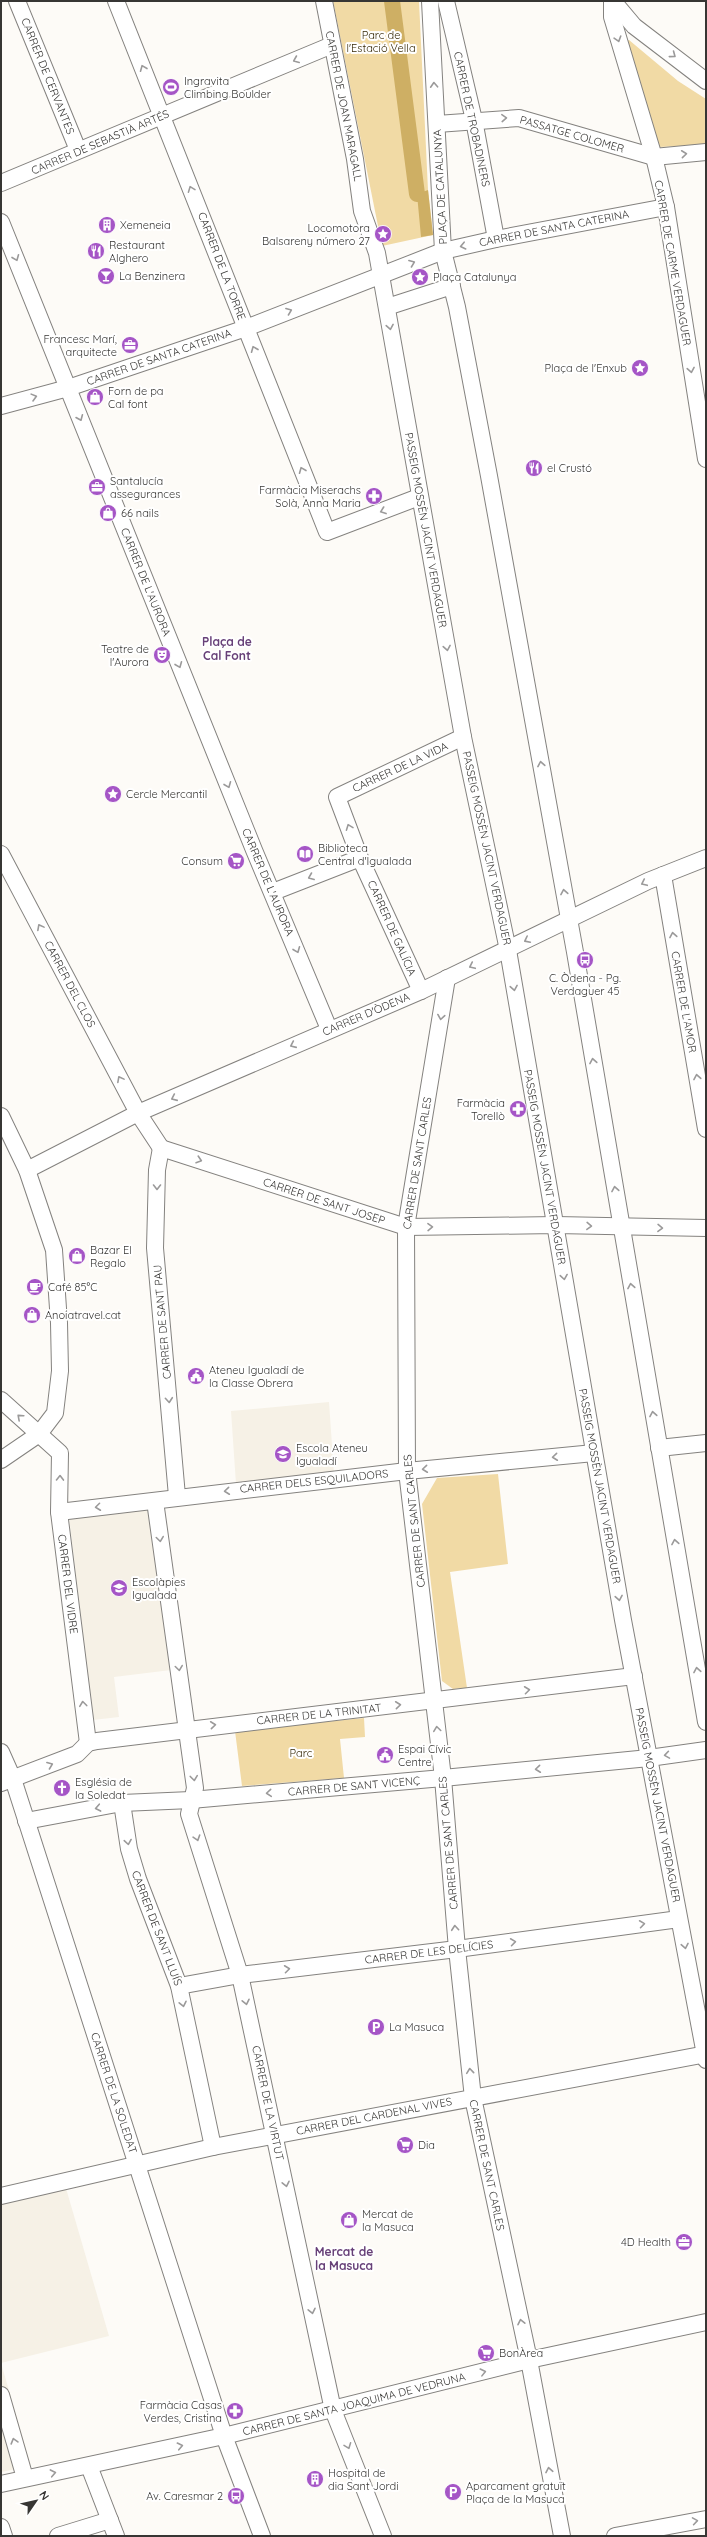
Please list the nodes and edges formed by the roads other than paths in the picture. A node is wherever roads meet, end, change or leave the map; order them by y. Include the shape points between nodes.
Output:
1 (17, 1) edge
2 (116, 1) edge
3 (324, 1) edge
4 (430, 1) edge
5 (446, 1) edge
6 (613, 1) edge
7 (332, 45) junction
8 (706, 81) edge
9 (163, 115) junction
10 (474, 120) junction
11 (437, 124) junction
12 (78, 150) junction
13 (706, 152) edge
14 (654, 157) junction
15 (1, 183) edge
16 (666, 207) junction
17 (1, 222) edge
18 (496, 238) junction
19 (443, 251) junction
20 (381, 275) junction
21 (452, 286) junction
22 (387, 307) junction
23 (246, 328) junction
24 (68, 388) junction
25 (1, 406) edge
26 (706, 459) edge
27 (420, 498) junction
28 (463, 737) junction
29 (337, 797) joint
30 (1, 854) edge
31 (360, 858) junction
32 (706, 858) edge
33 (663, 875) junction
34 (273, 892) junction
35 (568, 919) junction
36 (508, 950) junction
37 (447, 978) junction
38 (420, 991) junction
39 (329, 1029) junction
40 (138, 1114) junction
41 (1, 1116) edge
42 (706, 1129) edge
43 (161, 1148) junction
44 (27, 1170) junction
45 (556, 1225) junction
46 (406, 1227) junction
47 (621, 1228) junction
48 (706, 1228) edge
49 (1, 1400) edge
50 (39, 1434) junction
51 (706, 1443) edge
52 (659, 1448) junction
53 (594, 1453) junction
54 (1, 1460) edge
55 (407, 1471) junction
56 (177, 1496) junction
57 (155, 1500) junction
58 (60, 1512) junction
59 (634, 1676) junction
60 (433, 1701) junction
61 (706, 1722) edge
62 (188, 1728) junction
63 (88, 1743) junction
64 (706, 1750) edge
65 (1, 1752) edge
66 (649, 1758) junction
67 (443, 1778) junction
68 (7, 1781) edge
69 (191, 1800) junction
70 (122, 1803) junction
71 (26, 1821) junction
72 (679, 1919) junction
73 (457, 1949) junction
74 (240, 1975) junction
75 (180, 1986) junction
76 (706, 2056) edge
77 (473, 2098) junction
78 (275, 2135) junction
79 (213, 2147) junction
80 (137, 2163) junction
81 (1, 2196) edge
82 (706, 2322) edge
83 (529, 2360) junction
84 (1, 2395) edge
85 (333, 2410) junction
86 (224, 2436) junction
87 (89, 2466) junction
88 (25, 2478) junction
89 (1, 2484) edge
90 (706, 2519) edge
91 (110, 2520) junction
92 (1, 2527) edge
93 (674, 2530) edge
94 (4, 2536) edge
95 (58, 2536) edge
96 (116, 2536) edge
97 (262, 2536) edge
98 (383, 2536) edge
99 (562, 2536) edge
100 (615, 2536) edge

1 - 12 street, CARRER DE CERVANTES
9 -> 2 street, CARRER DE LA TORRE
3 - 7 street, CARRER DE JOAN MARAGALL
11 -> 4 street
5 - 10 street, CARRER DE TROBADINERS
6 -> 8 street via 634,26
6 -> 14 street, CARRER DE CARME VERDAGUER via 612,17
7 -> 9 street, CARRER DE SEBASTIÀ ARTÉS
7 - 20 street, CARRER DE JOAN MARAGALL via 355,159 362,211 377,252
9 - 12 street, CARRER DE SEBASTIÀ ARTÉS
23 -> 9 street, CARRER DE LA TORRE
10 - 11 street, PASSATGE COLOMER
10 -> 14 street, PASSATGE COLOMER via 520,118
10 - 18 street, CARRER DE TROBADINERS
11 - 19 street, PLAÇA DE CATALUNYA
12 - 15 street, CARRER DE SEBASTIÀ ARTÉS
14 -> 13 street, PASSATGE COLOMER
14 - 16 street, CARRER DE CARME VERDAGUER
16 - 18 street, CARRER DE SANTA CATERINA
16 -> 26 street, CARRER DE CARME VERDAGUER
17 -> 24 street, CARRER DE L'AURORA
18 -> 19 street, CARRER DE SANTA CATERINA
20 -> 19 street
19 - 21 street
20 - 22 street, PASSEIG MOSSÈN JACINT VERDAGUER
23 -> 20 street, CARRER DE SANTA CATERINA
21 - 22 street
35 -> 21 street via 489,476
22 -> 27 street, PASSEIG MOSSÈN JACINT VERDAGUER
23 - 24 street, CARRER DE SANTA CATERINA
27 -> 23 street, CARRER DE LA TORRE via 327,532
25 -> 24 street, CARRER DE SANTA CATERINA
24 -> 34 street, CARRER DE L'AURORA
27 -> 28 street, PASSEIG MOSSÈN JACINT VERDAGUER
28 - 29 street, CARRER DE LA VIDA
28 - 36 street, PASSEIG MOSSÈN JACINT VERDAGUER
31 -> 29 street, CARRER DE GALÍCIA
40 -> 30 street, CARRER DEL CLOS
31 -> 34 street
31 - 38 street, CARRER DE GALÍCIA
32 - 33 street, CARRER D'ÒDENA
33 -> 35 street, CARRER D'ÒDENA
42 -> 33 street, CARRER DE L'AMOR
34 -> 39 street, CARRER DE L'AURORA
35 -> 36 street, CARRER D'ÒDENA
47 -> 35 street
36 -> 37 street, CARRER D'ÒDENA
36 -> 45 street, PASSEIG MOSSÈN JACINT VERDAGUER
37 - 38 street, CARRER D'ÒDENA
37 -> 46 street, CARRER DE SANT CARLES
38 - 39 street, CARRER D'ÒDENA
39 -> 40 street, CARRER D'ÒDENA
40 - 43 street, CARRER DEL CLOS
40 - 44 street, CARRER D'ÒDENA
41 - 44 street
43 -> 46 street, CARRER DE SANT JOSEP
43 -> 56 street, CARRER DE SANT PAU via 157,1170 155,1248
44 - 50 street via 54,1250 59,1323 60,1371 55,1413
46 -> 45 street, CARRER DE SANT JOSEP
45 -> 47 street, CARRER DE SANT JOSEP
45 -> 53 street, PASSEIG MOSSÈN JACINT VERDAGUER
46 - 55 street, CARRER DE SANT CARLES
47 -> 48 street, CARRER DE SANT JOSEP
52 -> 47 street
50 -> 49 street, CARRER DEL VIDRE
50 - 54 street
58 -> 50 street, CARRER DEL VIDRE via 60,1453
51 - 52 street
61 -> 52 street
53 -> 55 street, CARRER DELS ESQUILADORS
53 -> 59 street, PASSEIG MOSSÈN JACINT VERDAGUER
55 -> 56 street, CARRER DELS ESQUILADORS
55 - 60 street, CARRER DE SANT CARLES
56 - 57 street, CARRER DELS ESQUILADORS
57 -> 58 street, CARRER DELS ESQUILADORS
57 -> 62 street, CARRER DE LA VIRTUT
63 -> 58 street, CARRER DEL VIDRE
60 -> 59 street, CARRER DE LA TRINITAT
59 - 66 street, PASSEIG MOSSÈN JACINT VERDAGUER
62 -> 60 street, CARRER DE LA TRINITAT
67 -> 60 street, CARRER DE SANT CARLES
62 - 63 street, CARRER DE LA TRINITAT
62 -> 69 street, CARRER DE LA VIRTUT via 195,1788
68 -> 63 street via 77,1754
64 -> 66 street, CARRER DE SANT VICENÇ
65 - 68 street, CARRER DE LA SOLEDAT
66 -> 67 street, CARRER DE SANT VICENÇ
66 - 72 street, PASSEIG MOSSÈN JACINT VERDAGUER
67 -> 69 street, CARRER DE SANT VICENÇ
73 -> 67 street, CARRER DE SANT CARLES
68 - 71 street, CARRER DE LA SOLEDAT
69 - 70 street, CARRER DE SANT VICENÇ
69 -> 74 street, CARRER DE LA VIRTUT via 189,1814
70 -> 71 street, CARRER DE SANT VICENÇ
70 -> 75 street, CARRER DE SANT LLUÍS via 129,1849 138,1880
71 - 80 street, CARRER DE LA SOLEDAT
73 -> 72 street, CARRER DE LES DELÍCIES
72 -> 76 street, PASSEIG MOSSÈN JACINT VERDAGUER
74 -> 73 street, CARRER DE LES DELÍCIES
77 -> 73 street, CARRER DE SANT CARLES
74 - 75 street, CARRER DE LES DELÍCIES
74 -> 78 street, CARRER DE LA VIRTUT
75 -> 79 street, CARRER DE SANT LLUÍS
76 - 77 street, CARRER DEL CARDENAL VIVES
77 - 78 street, CARRER DEL CARDENAL VIVES
83 -> 77 street, CARRER DE SANT CARLES
78 - 79 street, CARRER DEL CARDENAL VIVES
78 -> 85 street, CARRER DE LA VIRTUT
79 - 80 street, CARRER DEL CARDENAL VIVES
80 - 81 street, CARRER DEL CARDENAL VIVES
80 - 86 street, CARRER DE LA SOLEDAT
82 - 83 street, CARRER DE SANTA JOAQUIMA DE VEDRUNA
85 -> 83 street, CARRER DE SANTA JOAQUIMA DE VEDRUNA
99 -> 83 street, CARRER DE SANT CARLES
88 -> 84 street
85 - 86 street, CARRER DE SANTA JOAQUIMA DE VEDRUNA
85 -> 98 street, CARRER DE LA VIRTUT
87 -> 86 street, CARRER DE SANTA JOAQUIMA DE VEDRUNA
86 - 97 street, CARRER DE LA SOLEDAT
88 -> 87 street, CARRER DE SANTA JOAQUIMA DE VEDRUNA
87 - 91 street
88 - 89 street, CARRER DE SANTA JOAQUIMA DE VEDRUNA
93 -> 90 street
91 - 95 street
91 - 96 street
92 - 94 street
93 - 100 street

